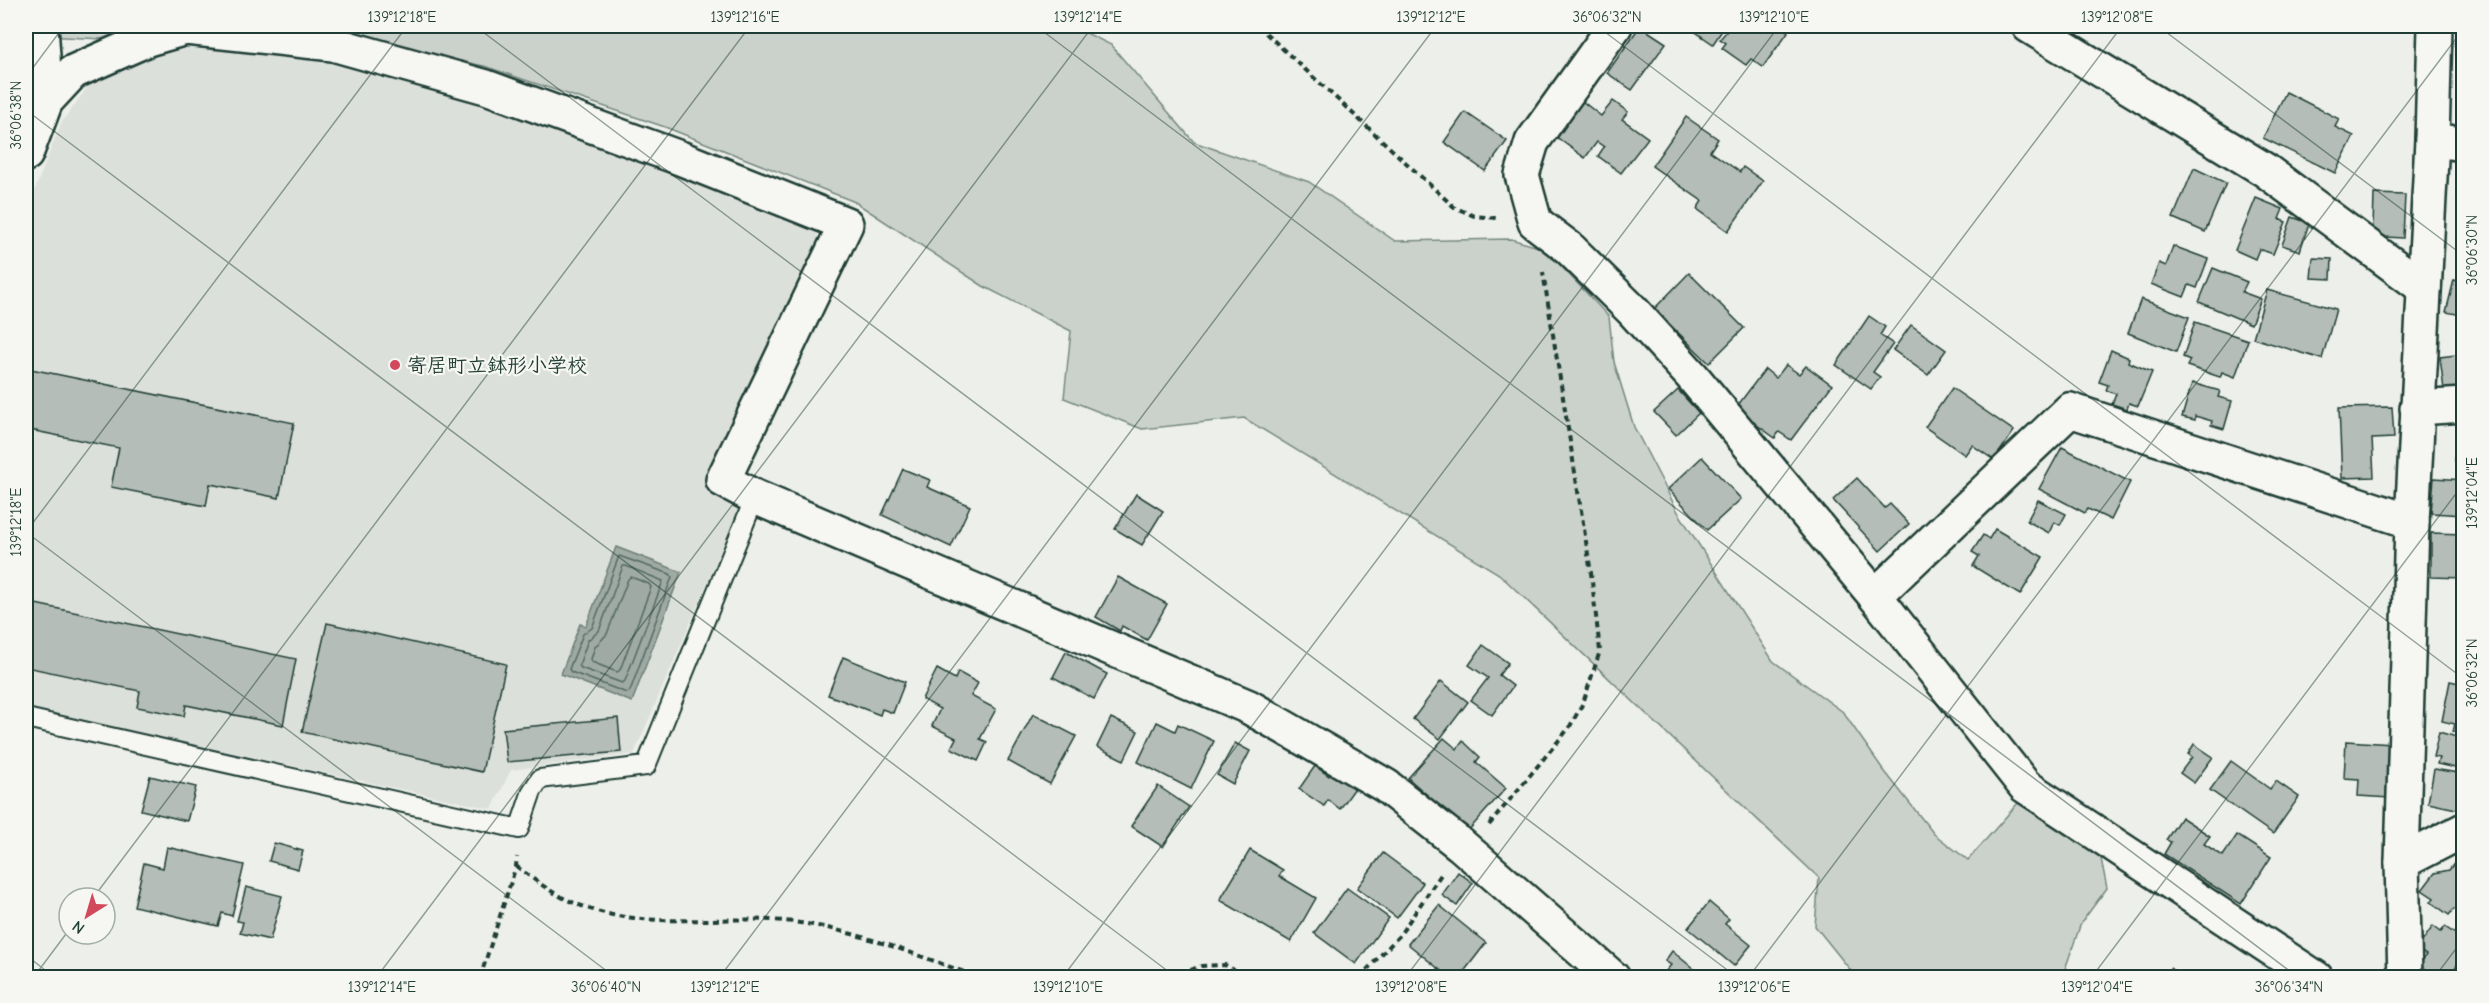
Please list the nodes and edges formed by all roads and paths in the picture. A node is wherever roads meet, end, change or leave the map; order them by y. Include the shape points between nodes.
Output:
1 (41, 26) edge
2 (1258, 26) edge
3 (1615, 26) edge
4 (2028, 26) edge
5 (2435, 26) edge
6 (46, 101) junction
7 (2432, 140) junction
8 (2463, 144) edge
9 (26, 154) edge
10 (1535, 222) junction
11 (2424, 288) junction
12 (2463, 405) edge
13 (2417, 408) junction
14 (754, 497) junction
15 (2412, 522) junction
16 (1875, 596) junction
17 (26, 718) edge
18 (519, 829) junction
19 (2463, 830) edge
20 (1464, 848) junction
21 (2402, 862) junction
22 (516, 866) junction
23 (480, 978) edge
24 (981, 978) edge
25 (1171, 978) edge
26 (1248, 978) edge
27 (1359, 978) edge
28 (1613, 978) edge
29 (2316, 978) edge
30 (2405, 978) edge

1 - 6 street
2 - 10 path via 1455,207 1474,216
3 - 10 street via 1532,142 1522,174
4 - 11 street via 2265,170
5 - 7 street
6 - 9 street
6 - 14 street via 73,72 148,39 186,28 333,44 486,87 846,224 723,480
7 - 8 street
7 - 11 street
10 - 16 street via 1569,248 1632,310
10 - 20 path via 1600,651 1583,704 1569,728
11 - 13 street
12 - 13 street
13 - 15 street
14 - 18 lane via 646,766 540,779
14 - 20 street via 1249,707 1386,786
15 - 16 street via 2070,410
15 - 21 street
16 - 29 street via 2025,786
17 - 18 lane
18 - 22 path
19 - 21 street
20 - 27 path via 1399,936
20 - 28 street
21 - 30 street
22 - 23 path
22 - 24 path via 554,893 616,916 806,923 855,935
25 - 26 path via 1201,966 1225,965

